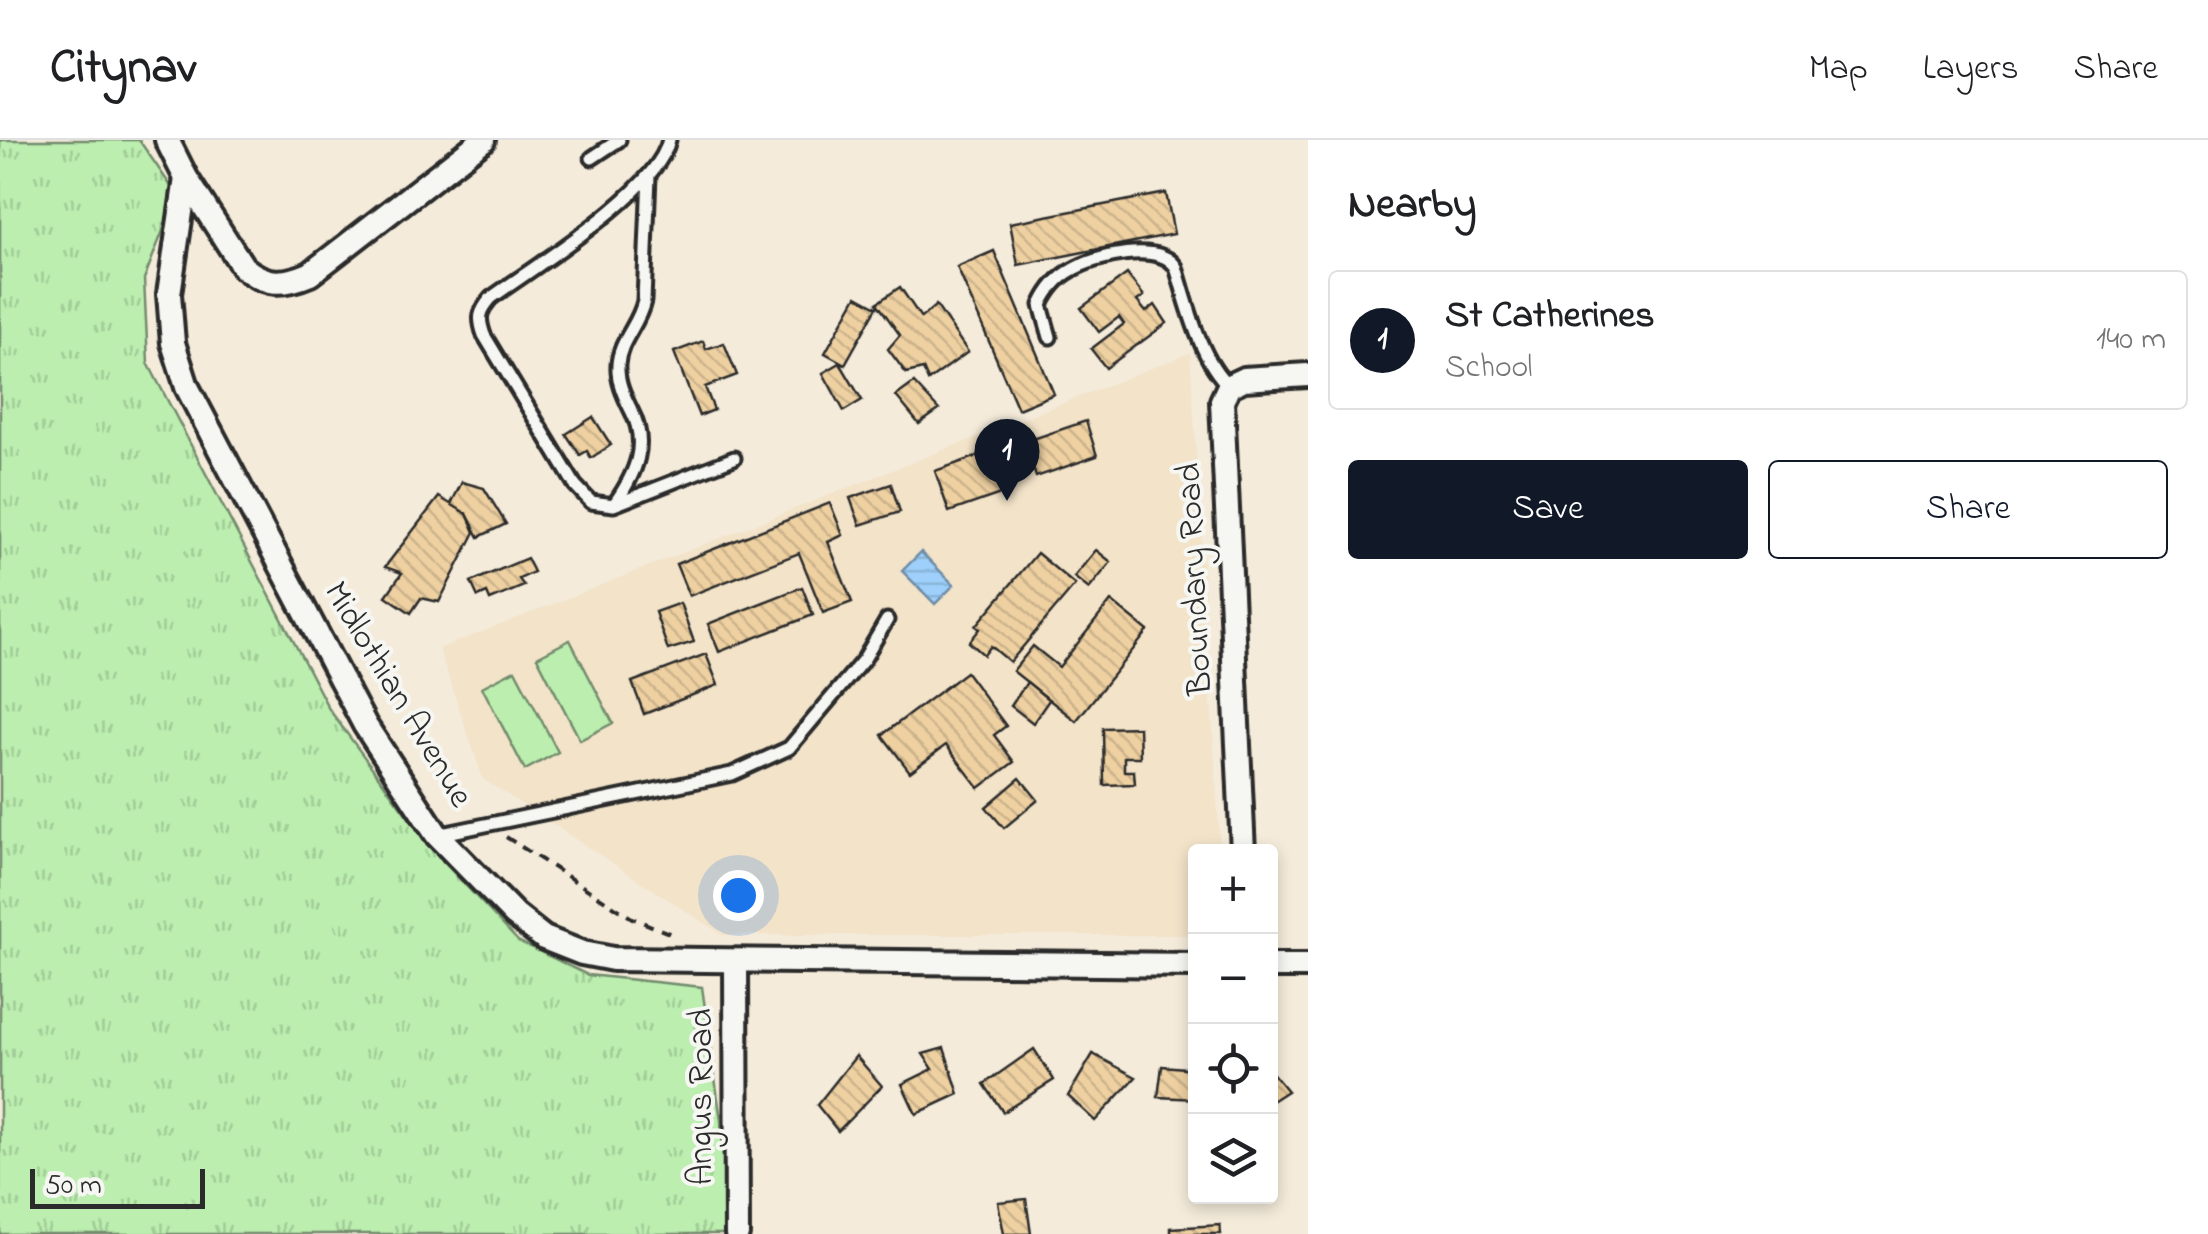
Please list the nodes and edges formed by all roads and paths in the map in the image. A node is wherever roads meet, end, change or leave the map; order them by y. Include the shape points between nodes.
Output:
1 (167, 140) edge
2 (483, 140) edge
3 (619, 140) edge
4 (670, 140) edge
5 (592, 158) dead end
6 (649, 175) junction
7 (186, 178) junction
8 (1050, 337) dead end
9 (1308, 374) edge
10 (1229, 386) junction
11 (734, 458) dead end
12 (614, 504) junction
13 (887, 620) dead end
14 (485, 824) junction
15 (437, 835) junction
16 (1243, 844) edge
17 (684, 939) dead end
18 (736, 960) junction
19 (1188, 965) edge
20 (1278, 966) edge
21 (1308, 966) edge
22 (738, 1234) edge

1 - 7 street
2 - 7 street via 310,274 289,283 256,278 243,267
3 - 5 lane
4 - 6 lane
6 - 12 lane via 644,301 617,368 641,443 630,482
6 - 12 lane via 491,298 479,316 484,335 583,496 596,505
7 - 15 street, Midlothian Avenue via 169,294 173,343 187,386 365,726
8 - 10 lane via 1041,305 1074,268 1126,254 1159,254 1176,267 1207,356
9 - 10 street
10 - 16 street, Boundary Road via 1222,401
11 - 12 lane
13 - 14 lane via 789,748 732,774
14 - 15 lane
14 - 17 path via 632,918
15 - 18 street, Midlothian Avenue via 544,938 614,959
18 - 19 street, Midlothian Avenue
18 - 22 street, Angus Road
20 - 21 street

